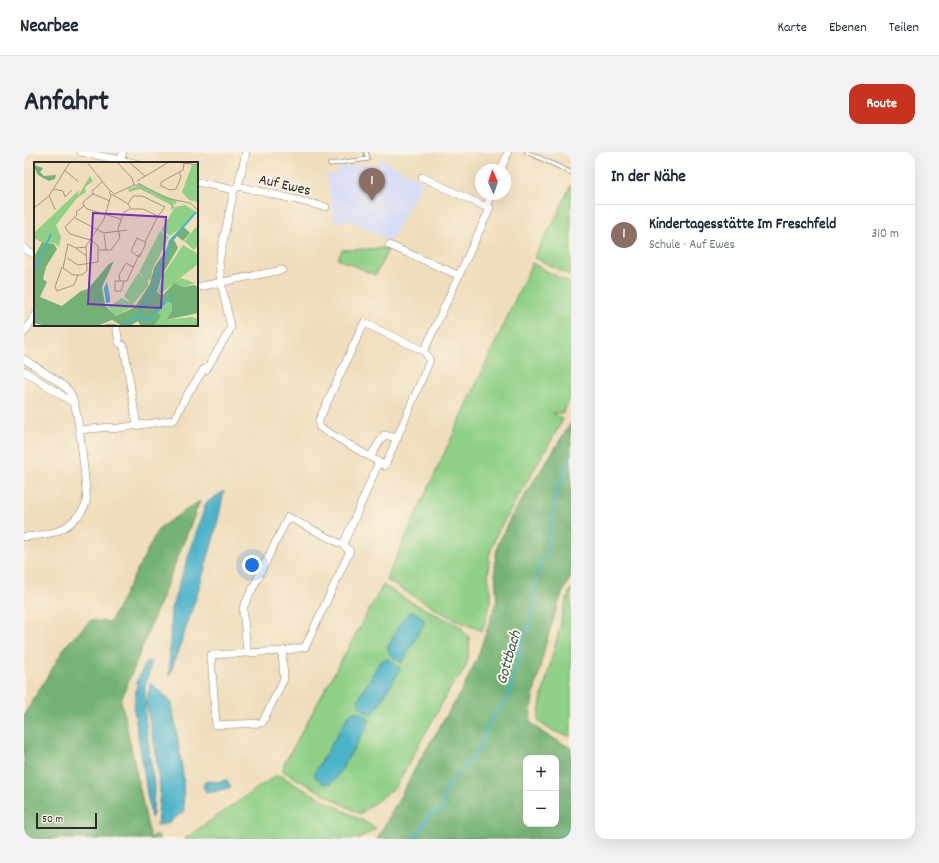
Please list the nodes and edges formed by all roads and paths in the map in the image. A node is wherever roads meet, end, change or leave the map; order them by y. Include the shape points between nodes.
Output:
1 (81, 152) edge
2 (123, 152) edge
3 (246, 152) edge
4 (366, 152) edge
5 (509, 152) edge
6 (527, 152) edge
7 (121, 162) edge
8 (330, 164) dead end
9 (504, 164) edge
10 (570, 172) dead end
11 (422, 177) dead end
12 (198, 182) edge
13 (236, 188) junction
14 (489, 200) edge
15 (326, 207) dead end
16 (486, 207) junction
17 (389, 245) dead end
18 (24, 248) edge
19 (34, 254) edge
20 (282, 270) dead end
21 (458, 276) junction
22 (221, 282) junction
23 (198, 287) edge
24 (34, 318) edge
25 (116, 326) edge
26 (24, 333) edge
27 (424, 351) junction
28 (24, 359) edge
29 (24, 371) edge
30 (75, 404) junction
31 (137, 426) junction
32 (79, 430) junction
33 (398, 438) junction
34 (370, 457) junction
35 (379, 462) junction
36 (24, 537) edge
37 (343, 545) junction
38 (282, 650) junction
39 (248, 652) junction

1 - 7 street
2 - 7 street
3 - 13 street
4 - 8 lane via 368,159
5 - 9 street
6 - 10 lane
11 - 16 street
12 - 13 street, Auf Ewes
13 - 15 street, Auf Ewes
13 - 22 street via 219,261
14 - 16 street
16 - 21 street via 490,208
17 - 21 street
18 - 19 street
20 - 22 street
21 - 27 street
22 - 23 street
22 - 31 street via 231,328 206,370 204,369 185,398 174,420
24 - 26 street
25 - 31 street via 119,343 124,346
27 - 33 street via 430,360
27 - 34 street via 364,323 319,420 320,427
28 - 30 street via 64,387 73,397
29 - 30 street
30 - 32 street
31 - 32 street
32 - 36 street via 86,490 83,509 76,518 57,531
33 - 34 street via 384,435
33 - 35 street via 385,466
34 - 35 street
35 - 37 street
37 - 38 street via 350,551 305,647
37 - 39 street via 288,517 244,608
38 - 39 street
38 - 39 street via 284,679 262,723 216,725 211,655

